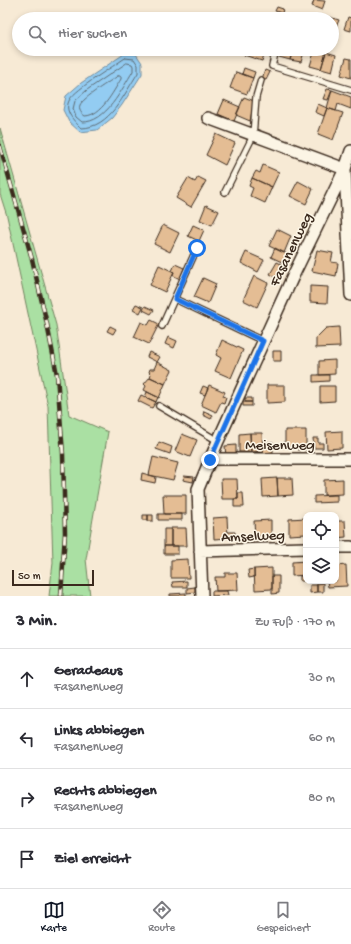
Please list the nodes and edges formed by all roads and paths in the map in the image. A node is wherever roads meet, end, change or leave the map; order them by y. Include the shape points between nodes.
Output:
1 (274, 56) edge
2 (261, 80) dead end
3 (351, 90) edge
4 (208, 118) dead end
5 (254, 136) junction
6 (351, 150) edge
7 (345, 169) junction
8 (225, 192) dead end
9 (197, 248) dead end
10 (351, 295) edge
11 (175, 299) junction
12 (162, 326) dead end
13 (263, 341) junction
14 (159, 406) dead end
15 (218, 440) junction
16 (351, 459) edge
17 (210, 460) junction
18 (351, 547) edge
19 (303, 548) edge
20 (339, 548) edge
21 (200, 551) junction
22 (202, 596) edge

1 - 3 lane via 272,66
2 - 5 lane via 256,97
4 - 5 street
5 - 7 street
5 - 8 lane
6 - 7 street
7 - 10 street
7 - 13 street, Fasanenweg
9 - 11 lane
11 - 12 lane
11 - 13 lane
13 - 15 street, Fasanenweg
14 - 15 lane
15 - 17 street, Fasanenweg
16 - 17 street, Meisenweg
17 - 21 street, Fasanenweg via 198,488
18 - 20 street
19 - 21 street, Amselweg
21 - 22 street, Fasanenweg

